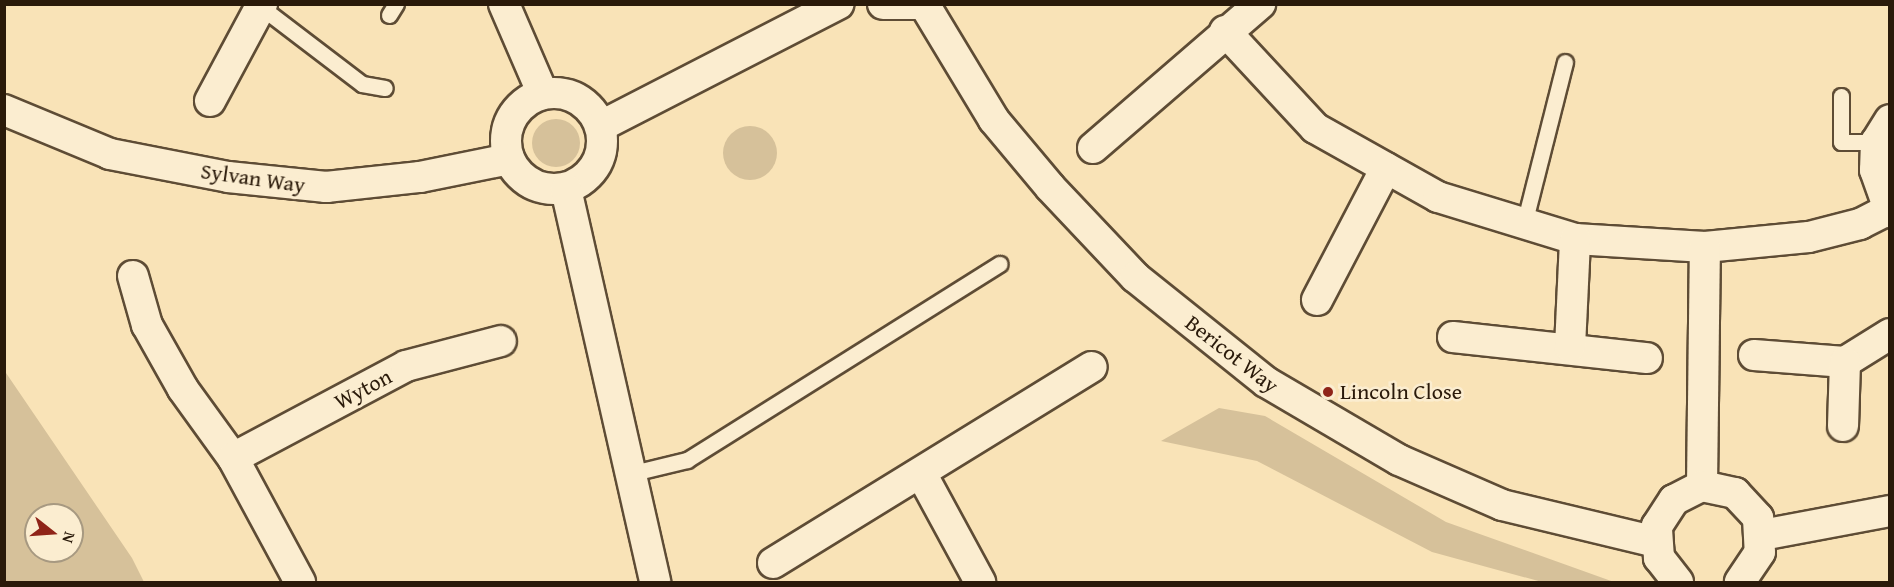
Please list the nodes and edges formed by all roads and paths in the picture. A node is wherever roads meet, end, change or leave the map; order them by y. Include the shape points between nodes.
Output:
1 (504, 4) edge
2 (838, 4) edge
3 (883, 4) edge
4 (917, 4) edge
5 (924, 4) edge
6 (1260, 4) edge
7 (262, 6) edge
8 (1225, 31) junction
9 (1565, 62) dead end
10 (385, 88) dead end
11 (543, 94) junction
12 (1841, 96) dead end
13 (210, 101) dead end
14 (4, 110) edge
15 (601, 126) junction
16 (1883, 131) edge
17 (1093, 148) dead end
18 (509, 159) junction
19 (1386, 168) junction
20 (566, 189) junction
21 (1888, 211) edge
22 (1524, 224) junction
23 (1575, 239) junction
24 (1704, 247) junction
25 (1000, 264) dead end
26 (133, 276) dead end
27 (1317, 300) dead end
28 (1890, 334) edge
29 (1453, 338) dead end
30 (501, 341) dead end
31 (1570, 347) junction
32 (1754, 355) dead end
33 (1647, 358) dead end
34 (1845, 362) junction
35 (1092, 368) dead end
36 (1843, 426) dead end
37 (233, 458) junction
38 (629, 474) junction
39 (922, 476) junction
40 (1702, 486) junction
41 (1890, 512) edge
42 (1762, 535) junction
43 (1656, 542) junction
44 (773, 563) dead end
45 (300, 582) edge
46 (655, 582) edge
47 (980, 582) edge
48 (1678, 582) edge
49 (1740, 582) edge

1 - 11 street
2 - 15 street
3 - 4 street
5 - 43 street, Bericot Way via 994,120 1050,187 1135,277 1266,382 1399,460 1502,505
6 - 8 street
7 - 10 lane via 362,84
7 - 13 street
8 - 17 street
8 - 19 street via 1315,128
9 - 22 lane
11 - 15 street via 584,103
11 - 18 street via 522,106 508,126
12 - 16 lane via 1841,142
14 - 18 street, Sylvan Way via 110,154 228,177 326,187 420,177
15 - 20 street via 600,157 581,182
16 - 21 street via 1875,170
18 - 20 street via 539,187
19 - 22 street via 1438,197
19 - 27 street
20 - 38 street
21 - 24 street via 1860,224 1809,237
22 - 23 street
23 - 24 street
23 - 31 street
24 - 40 street
25 - 38 lane via 687,460
26 - 37 street via 147,325 183,389
28 - 34 street
29 - 31 street
30 - 37 street, Wyton via 406,366
31 - 33 street
32 - 34 street
34 - 36 street
35 - 39 street
37 - 45 street
38 - 46 street
39 - 44 street
39 - 47 street
40 - 42 street via 1736,493 1753,511
40 - 43 street via 1686,491 1663,512
41 - 42 street
42 - 49 street via 1754,568
43 - 48 street via 1667,572

